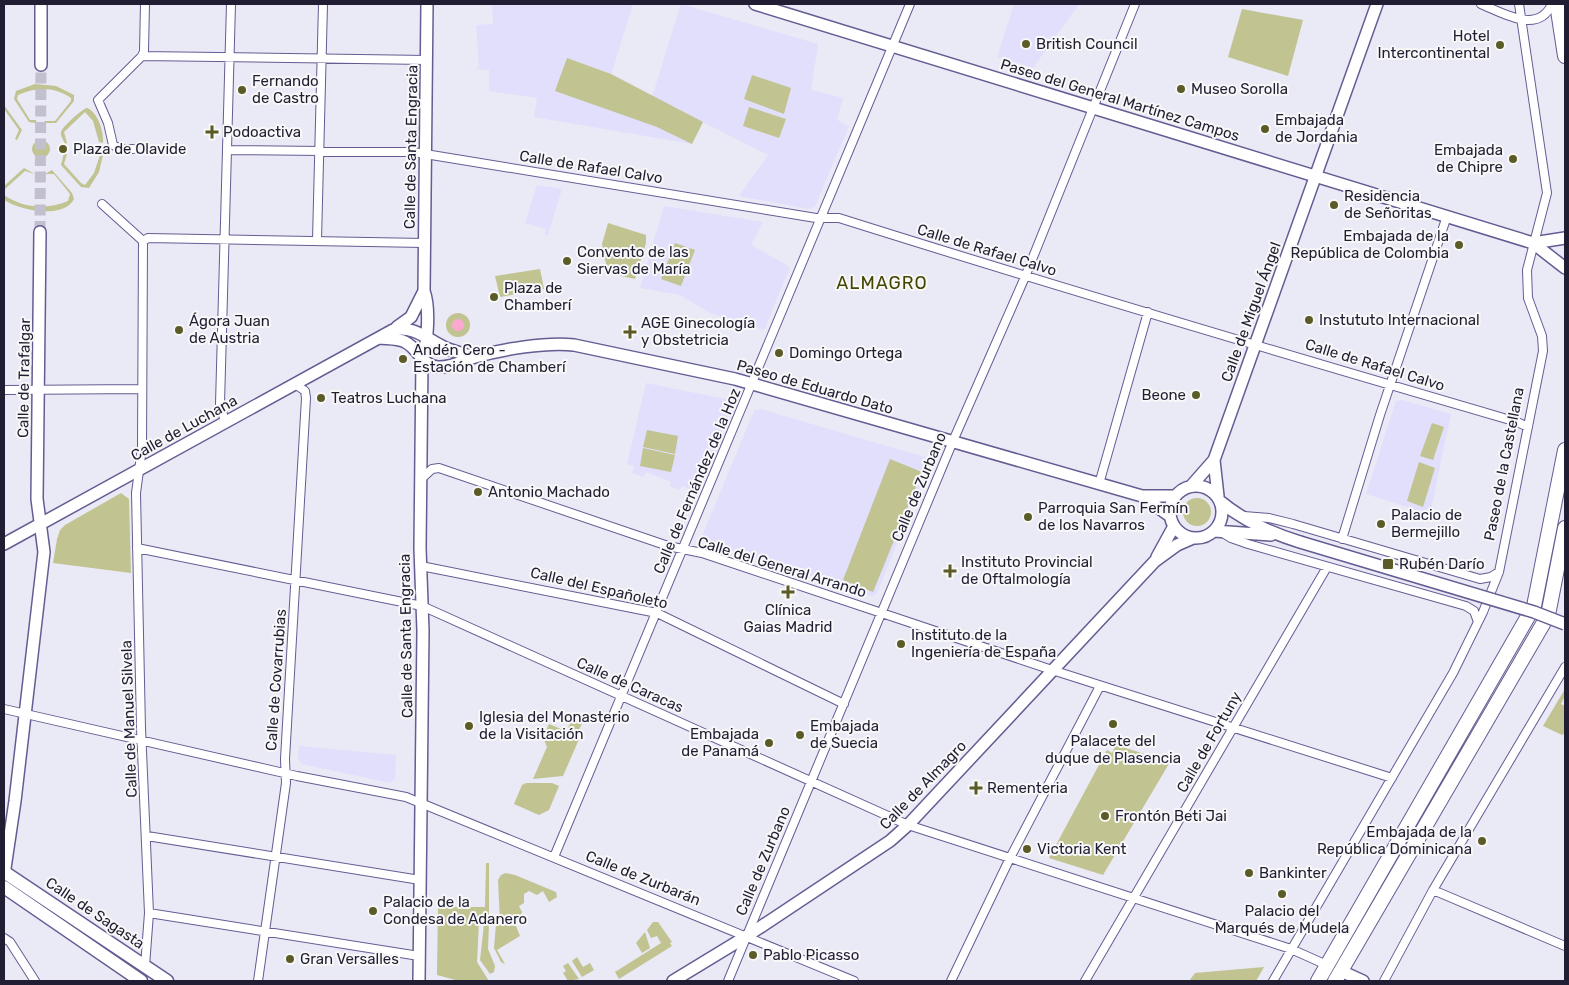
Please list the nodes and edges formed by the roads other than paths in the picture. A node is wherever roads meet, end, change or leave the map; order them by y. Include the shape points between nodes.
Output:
1 (41, 4) edge
2 (145, 4) edge
3 (231, 4) edge
4 (323, 4) edge
5 (427, 4) edge
6 (755, 4) edge
7 (910, 4) edge
8 (1135, 4) edge
9 (1377, 4) edge
10 (1481, 4) edge
11 (1519, 4) edge
12 (1552, 4) edge
13 (1557, 4) edge
14 (1521, 21) junction
15 (893, 46) junction
16 (142, 56) junction
17 (229, 56) junction
18 (1565, 56) edge
19 (321, 58) junction
20 (427, 60) junction
21 (41, 65) tunnel mouth
22 (1093, 107) junction
23 (133, 149) dead end
24 (228, 150) junction
25 (319, 150) junction
26 (427, 154) junction
27 (1315, 175) junction
28 (102, 204) dead end
29 (1447, 216) junction
30 (821, 218) junction
31 (40, 232) tunnel mouth
32 (1565, 238) edge
33 (225, 240) junction
34 (317, 240) junction
35 (143, 241) junction
36 (425, 243) junction
37 (1534, 243) junction
38 (1565, 268) edge
39 (1025, 277) junction
40 (424, 291) junction
41 (1148, 312) junction
42 (393, 330) junction
43 (379, 338) junction
44 (427, 338) junction
45 (1256, 343) junction
46 (475, 357) junction
47 (422, 360) junction
48 (752, 383) junction
49 (295, 384) junction
50 (1391, 385) junction
51 (141, 389) junction
52 (4, 390) edge
53 (38, 391) junction
54 (226, 422) junction
55 (1528, 427) junction
56 (953, 441) junction
57 (1565, 450) edge
58 (1214, 460) junction
59 (138, 471) junction
60 (421, 479) junction
61 (1099, 484) junction
62 (1192, 485) junction
63 (1142, 496) junction
64 (1175, 496) junction
65 (1219, 499) junction
66 (1239, 516) junction
67 (1172, 521) junction
68 (41, 524) junction
69 (1565, 528) edge
70 (1218, 532) junction
71 (1281, 536) junction
72 (1193, 538) junction
73 (1342, 539) junction
74 (4, 544) edge
75 (137, 548) junction
76 (682, 550) junction
77 (1155, 561) junction
78 (421, 566) junction
79 (1327, 568) junction
80 (1499, 572) junction
81 (297, 580) junction
82 (422, 606) junction
83 (658, 612) junction
84 (882, 612) junction
85 (1478, 622) junction
86 (1565, 624) edge
87 (1565, 667) edge
88 (1052, 670) junction
89 (1100, 686) junction
90 (621, 696) junction
91 (844, 704) junction
92 (4, 709) edge
93 (26, 714) junction
94 (1233, 728) junction
95 (142, 740) junction
96 (285, 773) junction
97 (1392, 778) junction
98 (811, 782) junction
99 (421, 802) junction
100 (908, 825) junction
101 (147, 836) junction
102 (277, 856) junction
103 (554, 857) junction
104 (1010, 858) junction
105 (4, 873) edge
106 (420, 880) junction
107 (4, 887) edge
108 (1433, 890) junction
109 (1134, 898) junction
110 (150, 913) junction
111 (266, 932) junction
112 (747, 936) junction
113 (4, 938) edge
114 (1565, 946) edge
115 (1291, 949) junction
116 (419, 956) junction
117 (145, 966) junction
118 (1334, 973) edge
119 (35, 981) edge
120 (141, 981) edge
121 (167, 981) edge
122 (258, 981) edge
123 (419, 981) edge
124 (673, 981) edge
125 (728, 981) edge
126 (854, 981) edge
127 (951, 981) edge
128 (1085, 981) edge
129 (1272, 981) edge
130 (1318, 981) edge
131 (1363, 981) edge
132 (1384, 981) edge

1 - 21 street
2 - 16 street
3 - 17 street
4 - 19 street
5 - 20 street, Calle de Santa Engracia
6 - 15 street, Paseo del General Martínez Campos
7 - 15 street, Calle de Fernández de la Hoz
8 - 22 street, Calle de Zurbano
9 - 27 street, Calle de Miguel Ángel
10 - 14 street
11 - 14 street, Paseo de la Castellana
12 - 14 street via 1545,14
13 - 18 highway
14 - 37 street, Paseo de la Castellana via 1547,193
15 - 22 street, Paseo del General Martínez Campos
15 - 30 street, Calle de Fernández de la Hoz
16 - 17 street
16 - 23 street via 98,102 108,123 113,145
17 - 19 street
17 - 24 street
19 - 20 street
19 - 25 street
20 - 26 street, Calle de Santa Engracia
22 - 27 street, Paseo del General Martínez Campos
22 - 39 street, Calle de Zurbano
24 - 25 street, Calle de Rafael Calvo
24 - 33 street
25 - 26 street, Calle de Rafael Calvo
25 - 34 street
26 - 30 street, Calle de Rafael Calvo
26 - 36 street, Calle de Santa Engracia
27 - 29 street, Paseo del General Martínez Campos
27 - 45 street, Calle de Miguel Ángel
28 - 35 street
29 - 37 street, Paseo del General Martínez Campos
29 - 50 street
30 - 39 street, Calle de Rafael Calvo via 839,218
30 - 48 street, Calle de Fernández de la Hoz
31 - 53 street, Calle de Trafalgar
32 - 37 street
33 - 34 street
33 - 35 street via 148,238
33 - 54 street via 220,404
34 - 36 street
35 - 51 street, Calle de Manuel Silvela
36 - 40 street, Calle de Santa Engracia
37 - 38 street
37 - 55 street, Paseo de la Castellana via 1528,262 1528,289 1531,310 1542,336 1543,351
39 - 41 street, Calle de Rafael Calvo
39 - 56 street, Calle de Zurbano
40 - 42 street, Calle de Santa Engracia via 411,317
40 - 44 street, Calle de Santa Engracia
41 - 45 street, Calle de Rafael Calvo
41 - 61 street
42 - 43 street, Calle de Luchana
42 - 44 street via 407,328
43 - 47 street via 403,340
43 - 49 street, Calle de Luchana
44 - 46 street
44 - 47 street, Calle de Santa Engracia
45 - 50 street, Calle de Rafael Calvo
45 - 58 street, Calle de Miguel Ángel
46 - 47 street via 456,365 436,367
46 - 48 street, Paseo de Eduardo Dato via 564,344
47 - 60 street, Calle de Santa Engracia
48 - 56 street, Paseo de Eduardo Dato
48 - 76 street, Calle de Fernández de la Hoz
49 - 54 street, Calle de Luchana
49 - 81 street, Calle de Covarrubias via 305,391 306,398
50 - 55 street, Calle de Rafael Calvo
50 - 73 street
51 - 53 street
51 - 59 street, Calle de Manuel Silvela via 142,448
52 - 53 street
53 - 68 street, Calle de Trafalgar via 37,499
54 - 59 street, Calle de Luchana
55 - 80 street, Paseo de la Castellana
56 - 61 street, Paseo de Eduardo Dato
56 - 84 street, Calle de Zurbano
57 - 118 highway via 1534,606
58 - 62 street, Calle de Miguel Ángel
58 - 65 street, Calle de Miguel Ángel
59 - 68 street, Calle de Luchana
59 - 75 street, Calle de Manuel Silvela
60 - 76 street, Calle del General Arrando via 432,469 439,468
60 - 78 street, Calle de Santa Engracia
61 - 63 street, Paseo de Eduardo Dato
62 - 64 street
62 - 65 street via 1204,486
63 - 64 street, Paseo de Eduardo Dato
63 - 67 street, Paseo de Eduardo Dato
64 - 67 street via 1170,505
65 - 66 street
65 - 70 street via 1222,520
66 - 71 street
66 - 73 street via 1269,518
67 - 72 street via 1182,534
67 - 77 street, Calle de Almagro
68 - 74 street, Calle de Luchana
68 - 93 street, Calle de Trafalgar via 44,552
69 - 118 highway via 1549,610 1543,624
70 - 71 street
70 - 72 street
70 - 79 street
71 - 86 street, bridge
72 - 77 street, Calle de Almagro
73 - 80 street via 1480,579
75 - 81 street, Calle de Caracas
75 - 95 street, Calle de Manuel Silvela
76 - 83 street, Calle de Fernández de la Hoz
76 - 84 street, Calle del General Arrando via 702,553
77 - 88 street, Calle de Almagro
78 - 82 street, Calle de Santa Engracia
78 - 83 street, Calle del Españoleto
79 - 85 street via 1466,606 1474,611
79 - 94 street, Calle de Fortuny
80 - 85 street, Paseo de la Castellana
81 - 82 street, Calle de Caracas
81 - 96 street, Calle de Covarrubias
82 - 90 street, Calle de Caracas
82 - 99 street, Calle de Santa Engracia
83 - 90 street, Calle de Fernández de la Hoz
83 - 91 street, Calle del Españoleto
84 - 88 street, Calle del General Arrando
84 - 91 street, Calle de Zurbano
85 - 97 street, Paseo de la Castellana via 1453,673
87 - 108 street
88 - 89 street, Calle del General Arrando
88 - 100 street, Calle de Almagro
89 - 94 street, Calle del General Arrando
89 - 104 street
90 - 98 street, Calle de Caracas
90 - 103 street, Calle de Fernández de la Hoz
91 - 98 street, Calle de Zurbano
92 - 93 street, Calle de Zurbarán
93 - 95 street, Calle de Zurbarán
93 - 105 street, Calle de Trafalgar
94 - 97 street, Calle del General Arrando
94 - 109 street, Calle de Fortuny
95 - 96 street, Calle de Zurbarán
95 - 101 street, Calle de Manuel Silvela
96 - 99 street, Calle de Zurbarán
96 - 102 street, Calle de Covarrubias
97 - 115 street, Paseo de la Castellana
98 - 100 street, Calle de Caracas
98 - 112 street, Calle de Zurbano
99 - 103 street, Calle de Zurbarán
99 - 106 street, Calle de Santa Engracia
100 - 104 street, Calle de Caracas
100 - 112 street, Calle de Almagro via 890,841
101 - 102 street
101 - 110 street, Calle de Manuel Silvela
102 - 106 street
102 - 111 street, Calle de Covarrubias
103 - 112 street, Calle de Zurbarán
104 - 109 street, Calle de Caracas
104 - 127 street
105 - 117 main road, Calle de Sagasta
106 - 116 street, Calle de Santa Engracia
107 - 120 main road, Calle de Sagasta
108 - 114 street
108 - 132 street
109 - 115 street, Calle de Caracas
109 - 128 street, Calle de Fortuny
110 - 111 street
110 - 117 street, Calle de Manuel Silvela
111 - 116 street
111 - 122 street, Calle de Covarrubias
112 - 124 street, Calle de Almagro
112 - 125 street, Calle de Zurbano
112 - 126 street, Calle de Zurbarán
113 - 119 street via 10,942
115 - 118 street, Calle de Caracas
115 - 129 street, Paseo de la Castellana
116 - 123 street, Calle de Santa Engracia
117 - 121 main road, Calle de Sagasta
118 - 130 highway
118 - 131 street

